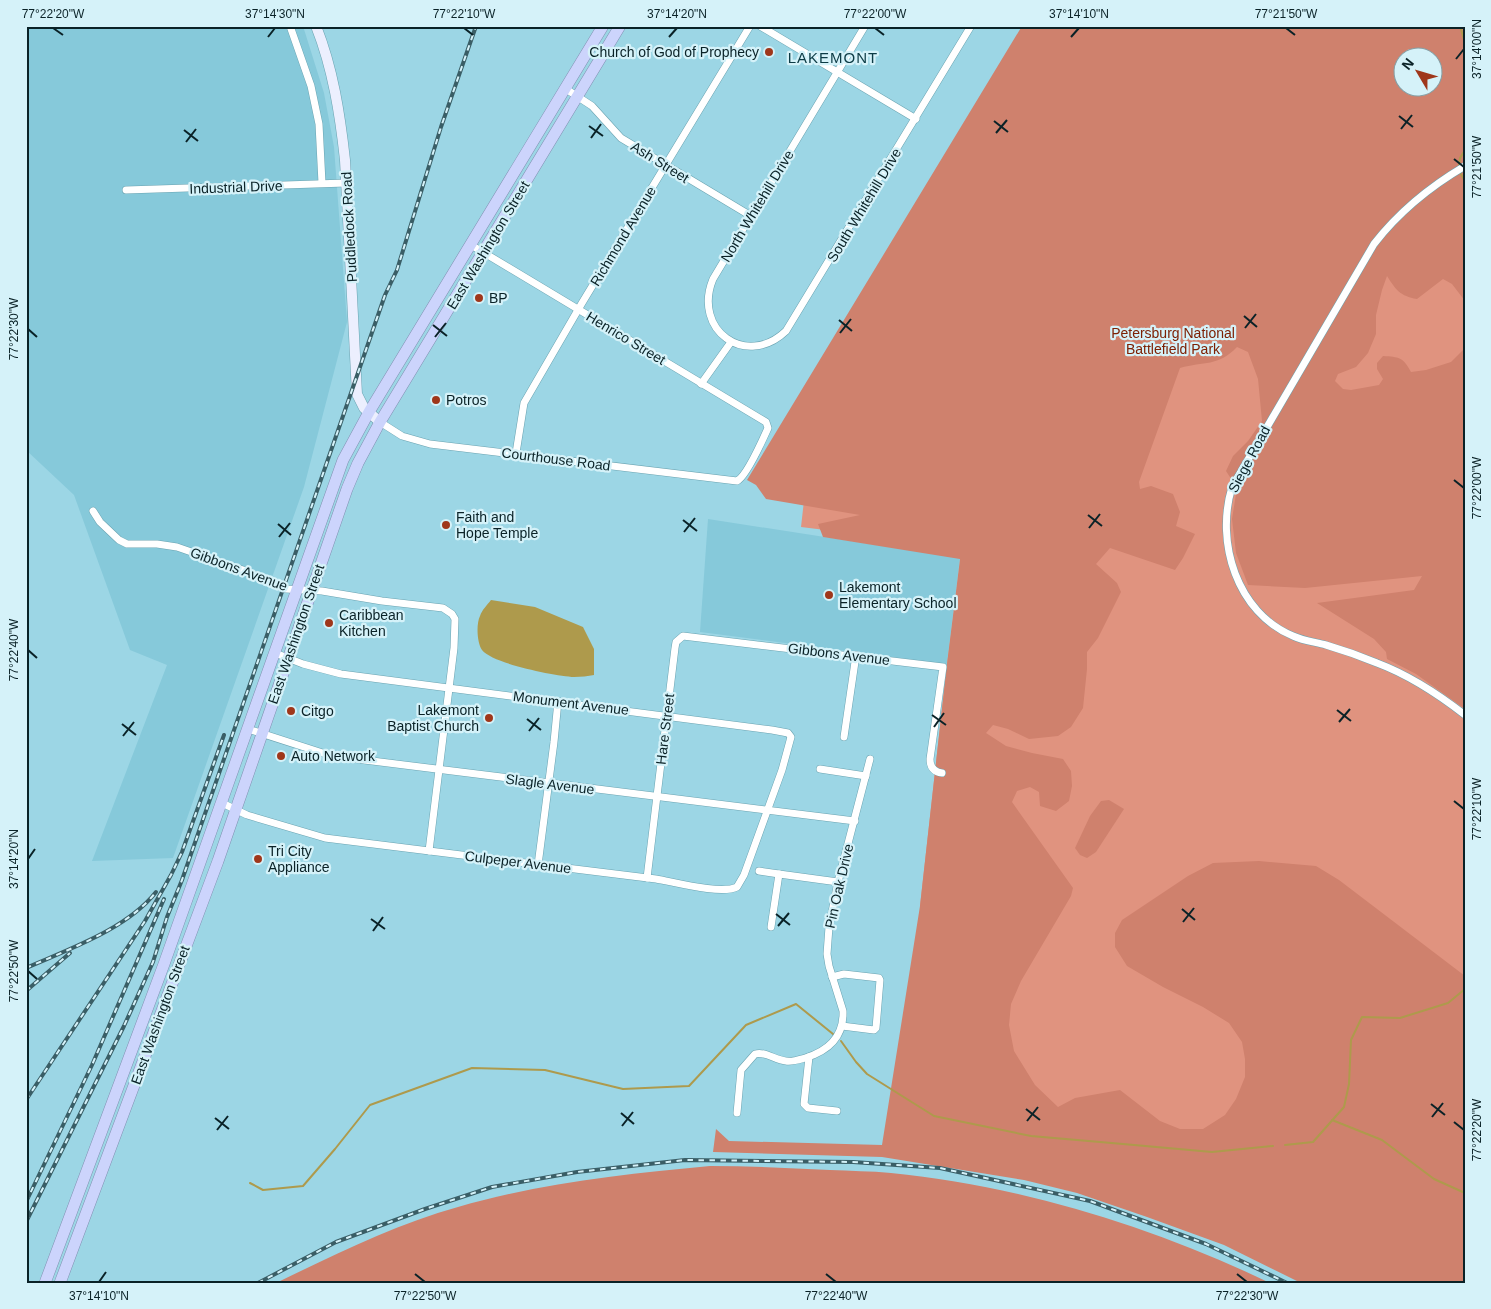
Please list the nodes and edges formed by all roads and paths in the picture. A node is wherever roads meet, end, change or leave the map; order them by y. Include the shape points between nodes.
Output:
1 (290, 26) edge
2 (316, 26) edge
3 (603, 26) edge
4 (620, 26) edge
5 (750, 26) edge
6 (760, 26) edge
7 (865, 26) edge
8 (971, 26) edge
9 (838, 72) junction
10 (566, 89) junction
11 (578, 96) junction
12 (916, 120) junction
13 (665, 165) junction
14 (1465, 166) edge
15 (322, 183) junction
16 (346, 183) junction
17 (126, 190) dead end
18 (751, 216) junction
19 (471, 245) junction
20 (484, 252) junction
21 (578, 309) junction
22 (731, 342) junction
23 (701, 384) junction
24 (369, 412) junction
25 (380, 422) junction
26 (516, 453) junction
27 (738, 481) joint
28 (93, 511) dead end
29 (297, 590) junction
30 (311, 590) junction
31 (736, 641) joint
32 (275, 653) junction
33 (856, 656) junction
34 (288, 658) junction
35 (450, 688) junction
36 (558, 701) junction
37 (667, 715) junction
38 (1465, 715) edge
39 (248, 729) junction
40 (262, 734) junction
41 (844, 737) dead end
42 (870, 759) dead end
43 (820, 769) dead end
44 (440, 770) junction
45 (942, 773) dead end
46 (866, 776) junction
47 (548, 784) junction
48 (657, 797) junction
49 (222, 803) junction
50 (236, 810) junction
51 (767, 811) junction
52 (855, 821) junction
53 (429, 851) junction
54 (538, 865) junction
55 (759, 872) dead end
56 (779, 874) junction
57 (647, 878) junction
58 (838, 882) junction
59 (771, 928) dead end
60 (832, 977) junction
61 (842, 1026) junction
62 (809, 1056) junction
63 (837, 1111) dead end
64 (738, 1113) dead end
65 (45, 1283) edge
66 (60, 1283) edge

1 - 15 street via 311,86 318,124
2 - 16 main road, Puddledock Road via 339,106
3 - 10 highway, East Washington Street
4 - 11 highway, East Washington Street
5 - 13 street, Richmond Avenue
6 - 9 street
7 - 9 street, North Whitehill Drive
8 - 12 street, South Whitehill Drive
9 - 12 street
9 - 18 street, North Whitehill Drive
10 - 11 street, Ash Street
10 - 19 highway, East Washington Street
11 - 13 street, Ash Street via 600,113 622,138
11 - 20 highway, East Washington Street
12 - 22 street, South Whitehill Drive via 786,332 765,345
13 - 18 street, Ash Street
13 - 21 street, Richmond Avenue
14 - 38 street, Siege Road via 1391,223 1374,244 1232,487 1226,531 1240,586 1253,606 1281,630 1391,669 1433,691
15 - 16 street, Industrial Drive
15 - 17 street, Industrial Drive
16 - 24 main road, Puddledock Road via 356,382 360,400
18 - 22 street, North Whitehill Drive via 713,279 708,295 711,321
19 - 20 street, Henrico Street
19 - 24 highway, East Washington Street
20 - 21 street, Henrico Street
20 - 25 highway, East Washington Street
21 - 23 street, Henrico Street
21 - 26 street, Richmond Avenue via 524,403
22 - 23 street
23 - 27 street, Henrico Street via 768,425 764,438
24 - 25 main road, Puddledock Road
24 - 29 highway, East Washington Street via 343,460
25 - 26 street, Courthouse Road via 412,440
25 - 30 highway, East Washington Street via 354,472
26 - 27 street, Courthouse Road
28 - 29 street, Gibbons Avenue via 100,522 127,544 177,547 275,585
29 - 30 street, Gibbons Avenue
29 - 32 highway, East Washington Street
30 - 34 highway, East Washington Street
30 - 35 street, Gibbons Avenue via 443,608 452,614 455,619
31 - 33 street, Gibbons Avenue
31 - 37 street, Hare Street via 685,635 679,638
32 - 34 street, Monument Avenue
32 - 39 highway, East Washington Street
33 - 41 street
33 - 45 street, Gibbons Avenue via 943,667 930,759 934,770
34 - 35 street, Monument Avenue via 334,672
34 - 40 highway, East Washington Street
35 - 36 street, Monument Avenue
35 - 44 street, Gibbons Avenue
36 - 37 street, Monument Avenue
36 - 47 street
37 - 48 street, Hare Street
37 - 51 street, Monument Avenue via 790,734
39 - 40 street, Slagle Avenue
39 - 49 highway, East Washington Street
40 - 44 street, Slagle Avenue via 324,755
40 - 50 highway, East Washington Street
42 - 46 street, Pin Oak Drive
43 - 46 street
44 - 47 street, Slagle Avenue
44 - 53 street, Gibbons Avenue
46 - 52 street, Pin Oak Drive
47 - 48 street, Slagle Avenue
47 - 54 street
48 - 51 street, Slagle Avenue
48 - 57 street, Hare Street
49 - 50 street, Culpeper Avenue
49 - 65 highway, East Washington Street
50 - 53 street, Culpeper Avenue via 321,837
50 - 66 highway, East Washington Street
51 - 52 street, Slagle Avenue
51 - 57 street, Culpeper Avenue via 737,887 711,889
52 - 58 street, Pin Oak Drive
53 - 54 street, Culpeper Avenue
54 - 57 street, Culpeper Avenue
55 - 56 street
56 - 58 street
56 - 59 street
58 - 60 street, Pin Oak Drive via 827,942
60 - 61 street, Pin Oak Drive via 843,1010
60 - 61 street via 844,974 880,980 876,1028
61 - 62 street via 831,1045
62 - 63 street via 804,1104 808,1108
62 - 64 street via 784,1061 756,1054 741,1070

